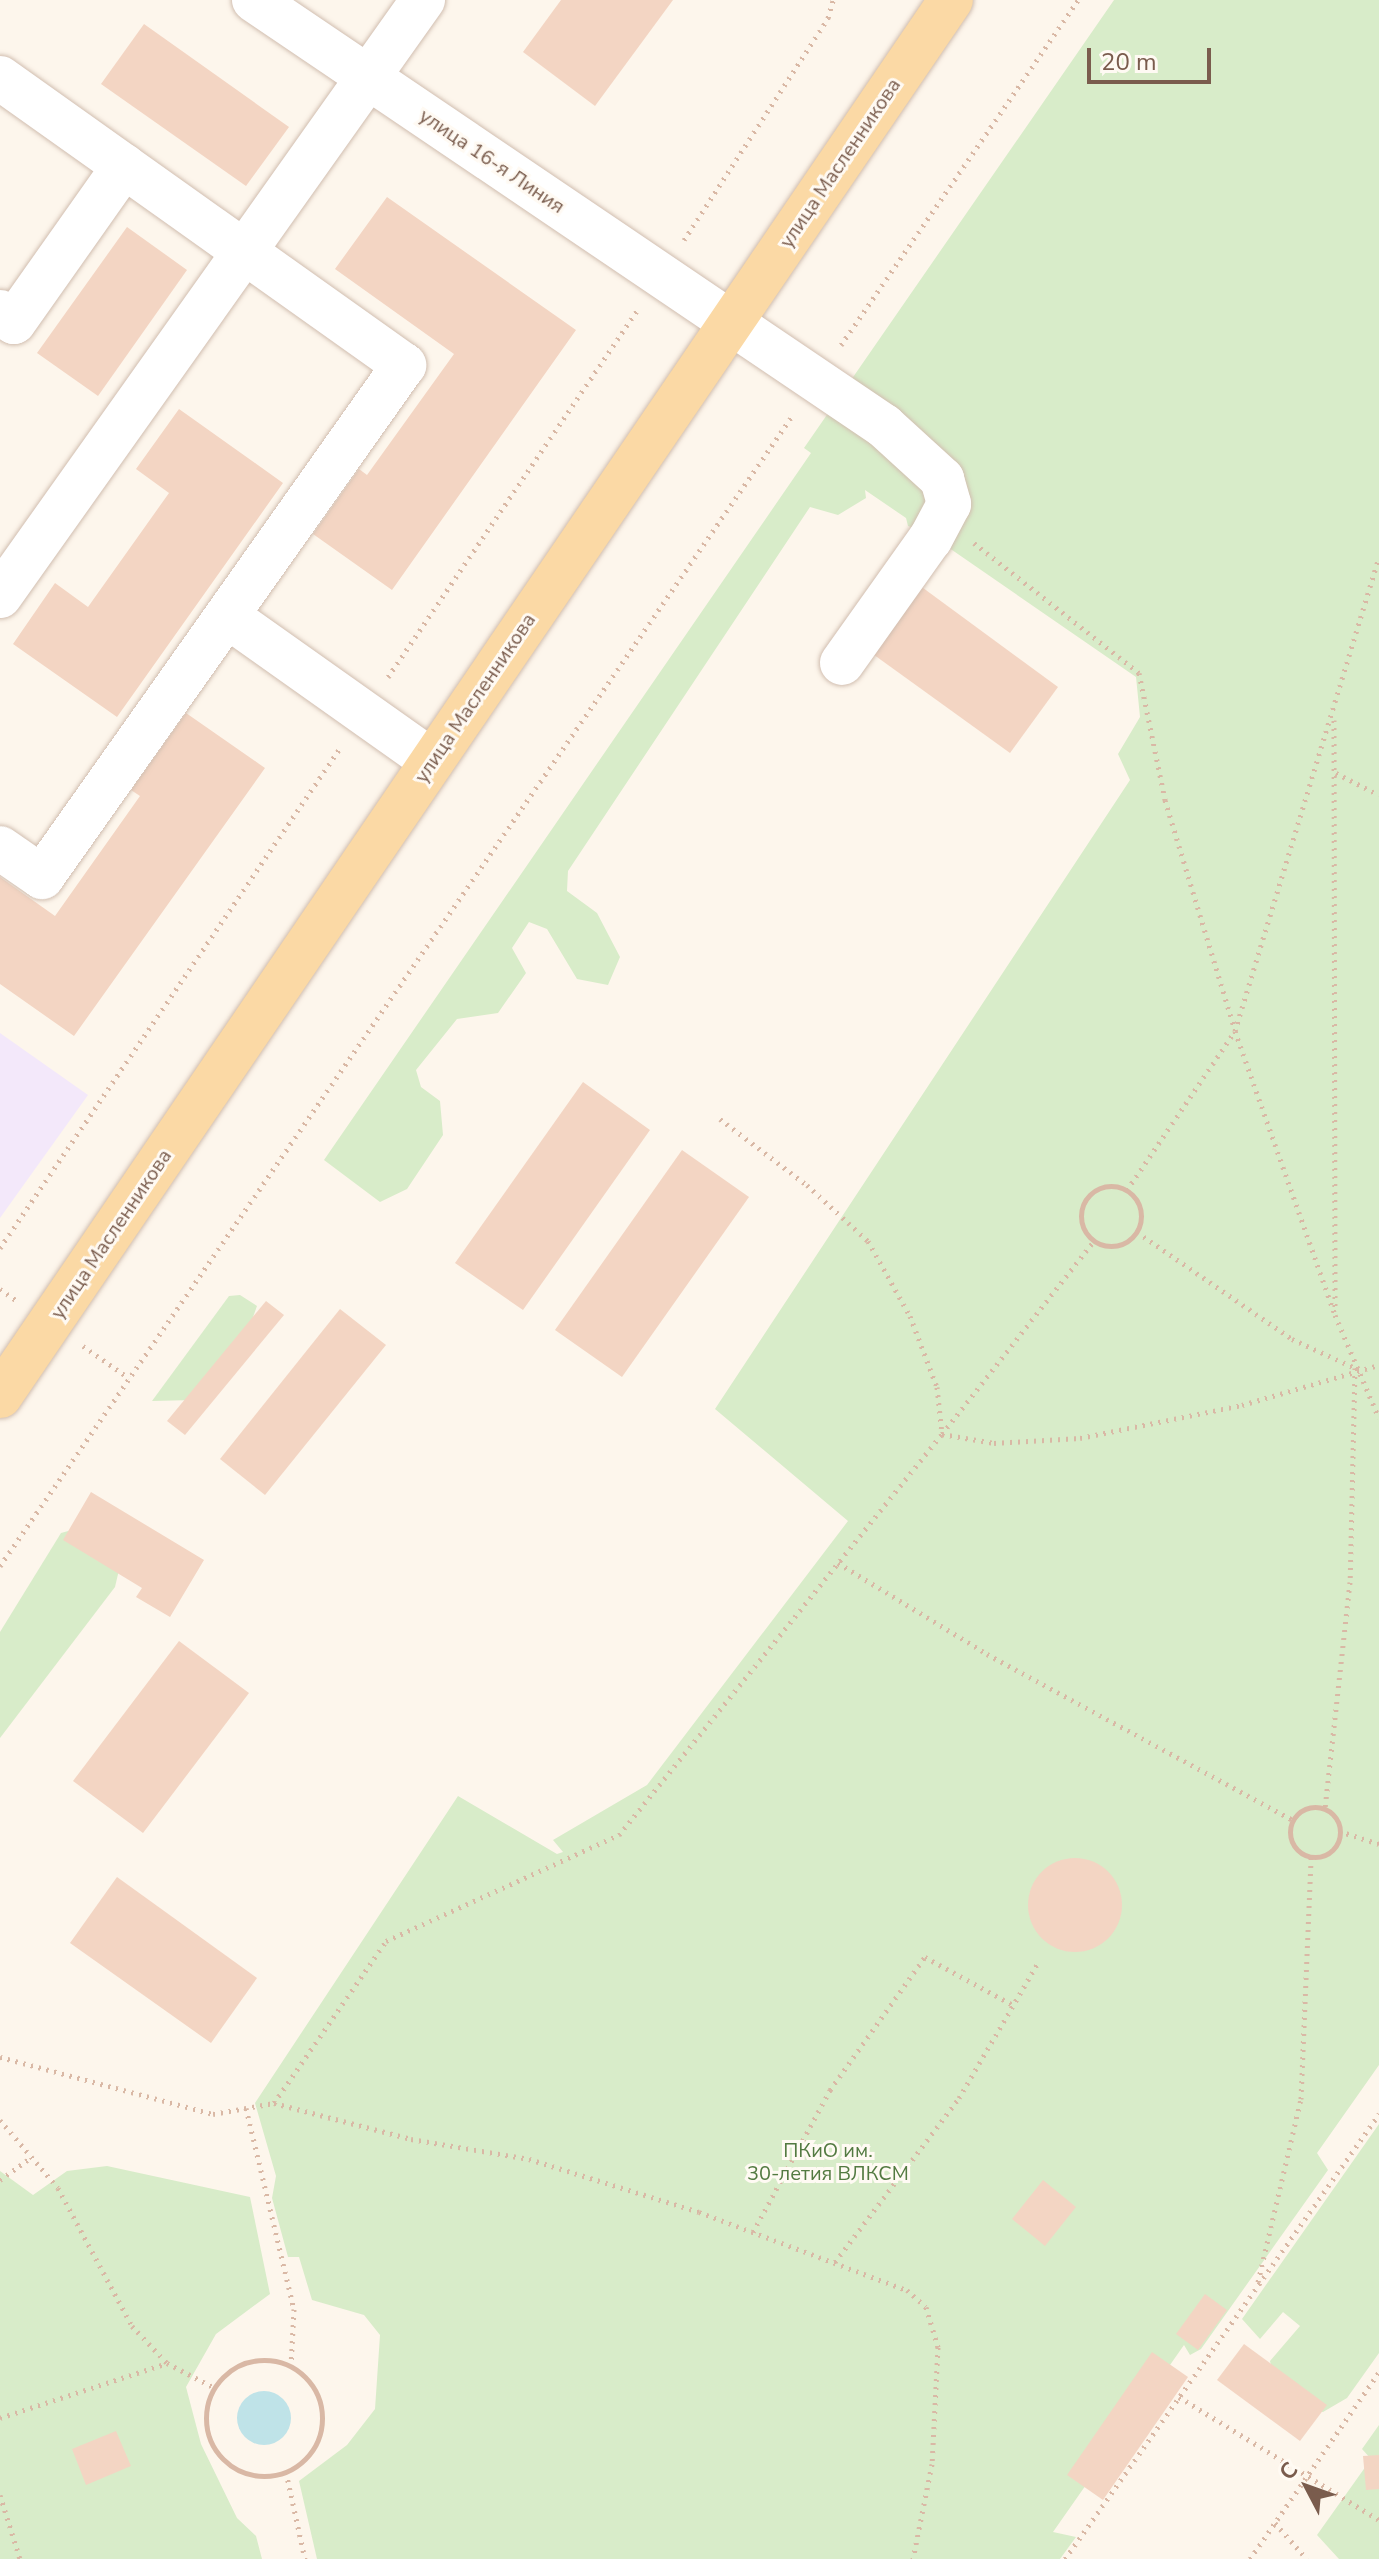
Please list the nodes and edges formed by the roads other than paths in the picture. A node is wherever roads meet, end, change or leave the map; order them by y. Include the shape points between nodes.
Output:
1 (254, 0) edge
2 (423, 0) edge
3 (951, 0) edge
4 (0, 78) edge
5 (368, 78) junction
6 (124, 166) junction
7 (244, 252) junction
8 (0, 312) edge
9 (731, 323) junction
10 (0, 596) edge
11 (227, 616) junction
12 (842, 663) dead end
13 (432, 761) junction
14 (0, 848) edge
15 (0, 1396) edge

1 - 5 street, улица 16-я Линия
2 - 5 street
3 - 9 main road, улица Масленникова
4 - 6 street
5 - 7 street
5 - 9 street, улица 16-я Линия
6 - 7 street
6 - 8 street via 14,322
7 - 10 street
7 - 11 street via 404,365
9 - 12 street, улица 16-я Линия via 884,426 942,479 949,504 942,517
9 - 13 main road, улица Масленникова
11 - 13 street
11 - 14 street via 42,877
13 - 15 main road, улица Масленникова

